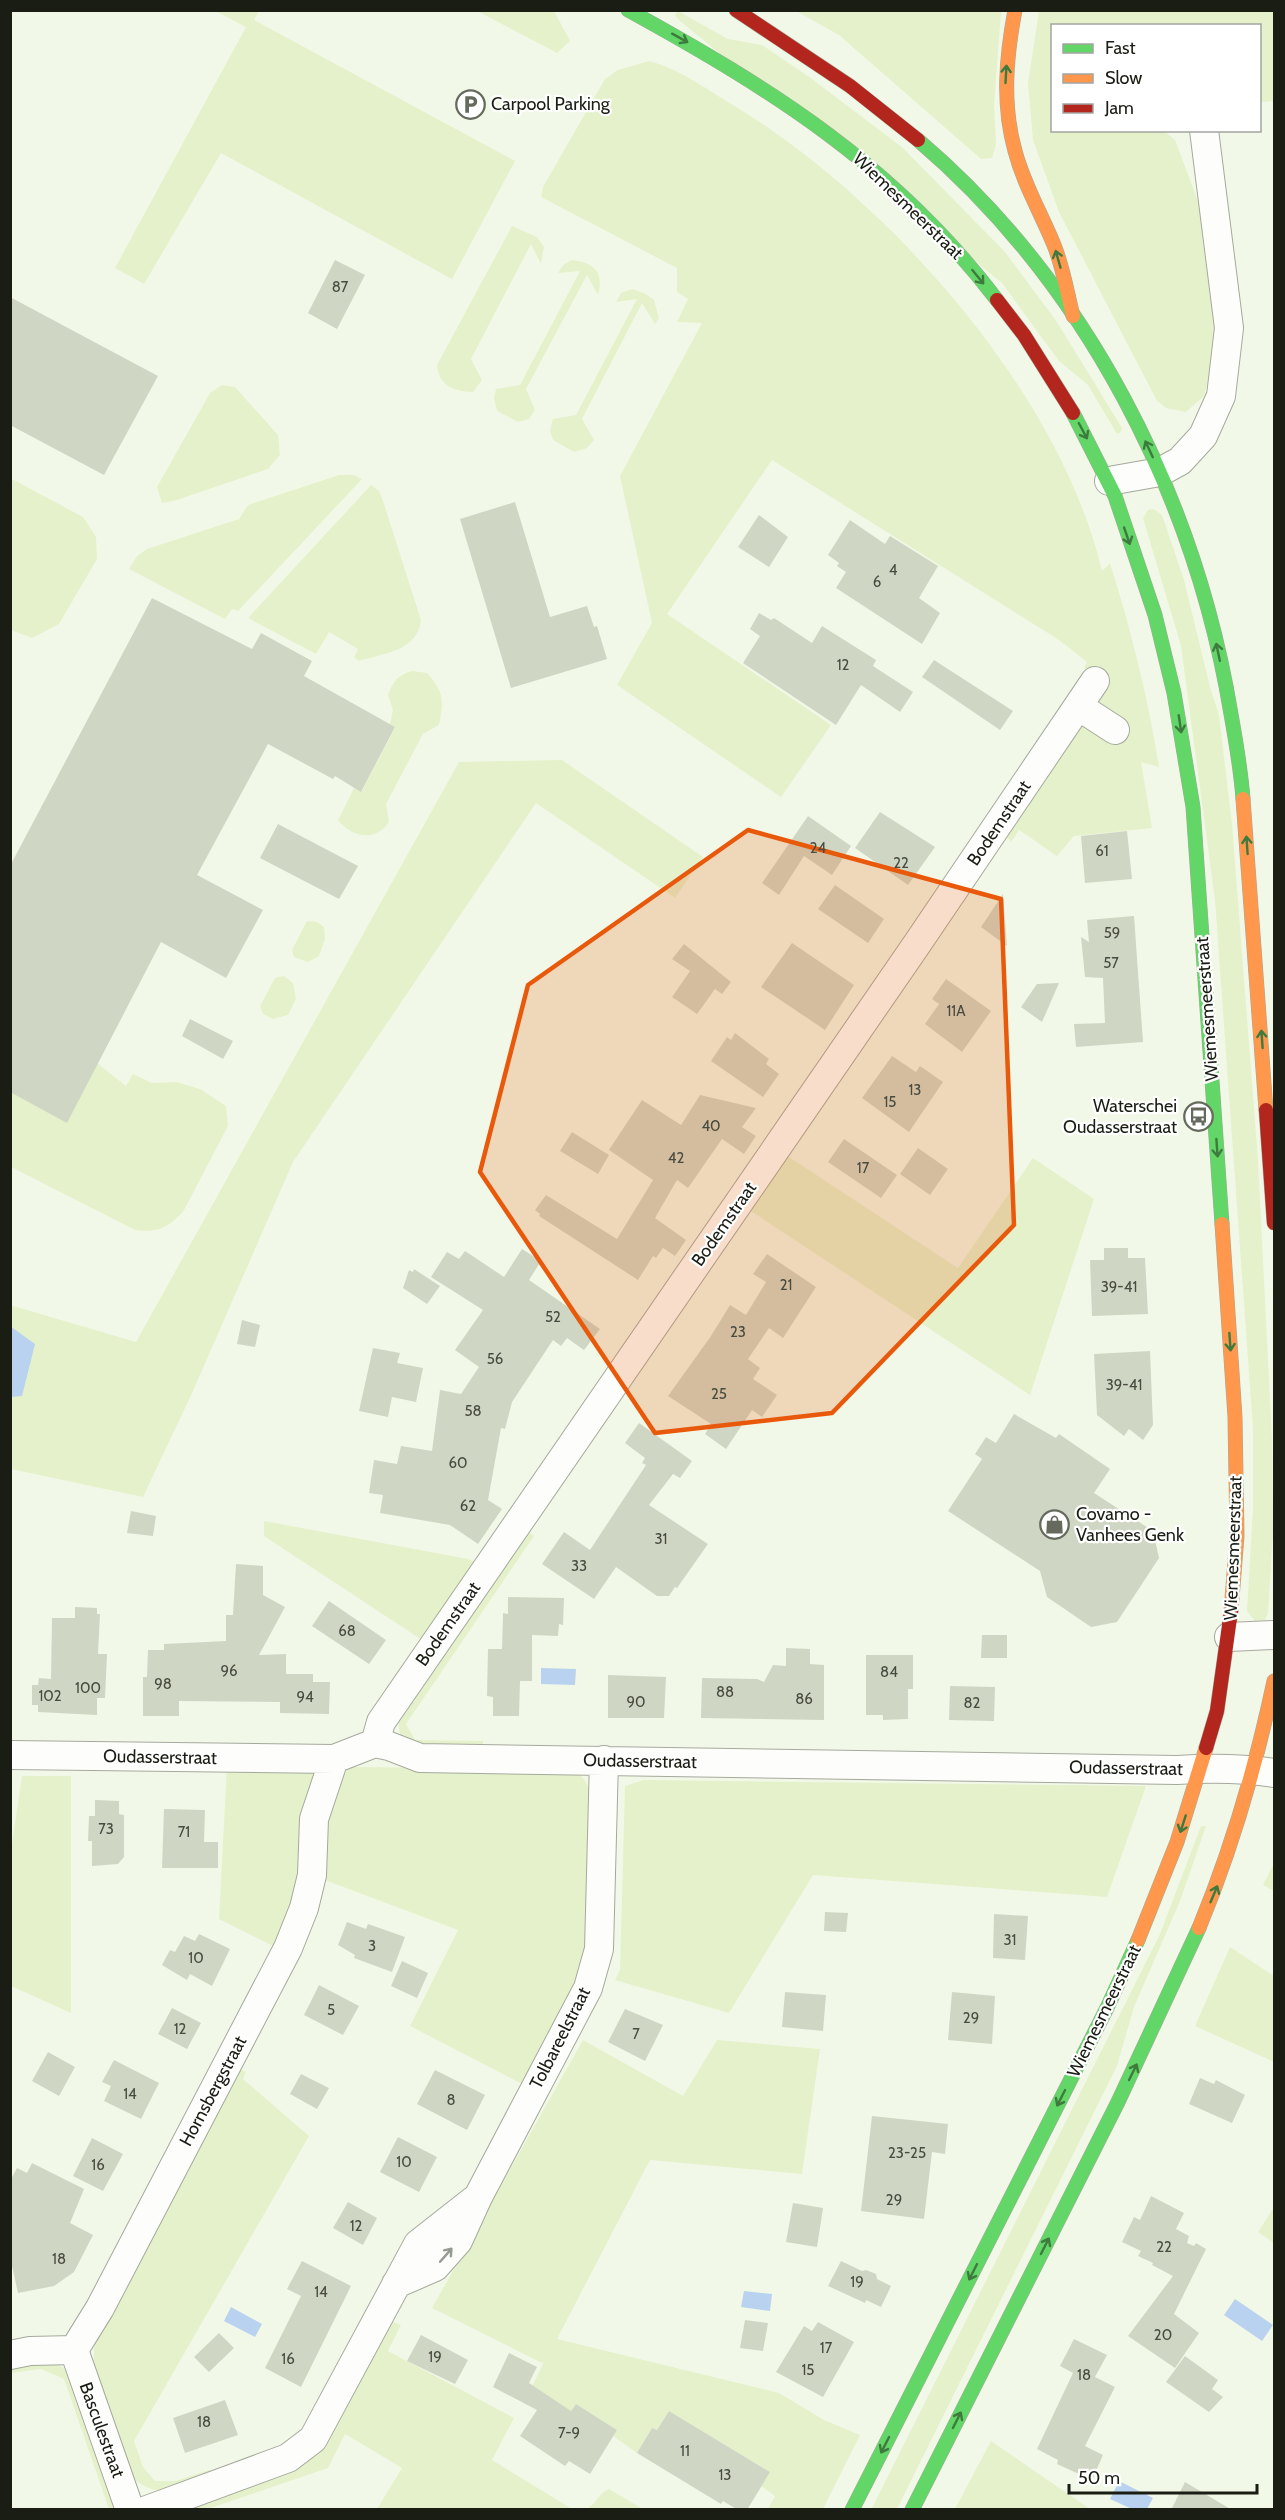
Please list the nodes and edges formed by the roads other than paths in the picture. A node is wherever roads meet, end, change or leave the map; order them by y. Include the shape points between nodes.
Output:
1 (628, 10) edge
2 (736, 10) edge
3 (1016, 10) edge
4 (1203, 132) edge
5 (1073, 316) junction
6 (1160, 472) junction
7 (1109, 481) junction
8 (1095, 681) dead end
9 (1078, 706) junction
10 (1114, 730) dead end
11 (1275, 1224) edge
12 (1275, 1635) edge
13 (1229, 1637) junction
14 (1275, 1681) edge
15 (375, 1743) junction
16 (10, 1755) edge
17 (334, 1759) junction
18 (604, 1760) junction
19 (1201, 1768) junction
20 (1265, 1772) edge
21 (74, 2350) junction
22 (10, 2355) edge
23 (130, 2510) edge
24 (147, 2510) edge
25 (852, 2510) edge
26 (912, 2510) edge

1 -> 7 main road, Wiemesmeerstraat via 765,89 830,134 890,184 961,256 1020,330 1064,396
2 - 5 main road via 885,112 955,173 1016,241
5 -> 3 main road via 1057,252 1031,200 1013,145 1004,95 1007,48
4 - 6 street via 1229,328 1226,363 1221,396 1203,436 1180,461
6 -> 5 main road via 1105,365
6 - 7 street
11 -> 6 main road via 1243,793 1233,721 1193,556
7 -> 13 main road, Wiemesmeerstraat via 1159,626 1179,716 1193,807 1236,1418 1237,1536
8 - 9 street, Bodemstraat
9 - 10 street
9 - 15 street, Bodemstraat via 381,1722
12 - 13 street
13 - 19 main road, Wiemesmeerstraat via 1217,1711
14 - 20 main road
15 - 17 street, Oudasserstraat
15 - 18 street, Oudasserstraat via 416,1758
16 - 17 street, Oudasserstraat
17 - 21 street, Hornsbergstraat via 314,1819 312,1875 304,1908 288,1948 100,2308
18 - 19 street, Oudasserstraat
18 - 24 street, Tolbareelstraat via 599,1949 588,1988 478,2197 418,2244 313,2439 288,2458
19 - 20 street, Oudasserstraat
19 -> 25 main road, Wiemesmeerstraat via 1147,1921 1107,2008
26 -> 20 main road via 1180,1975
21 - 22 street via 30,2350
21 - 23 street, Basculestraat

